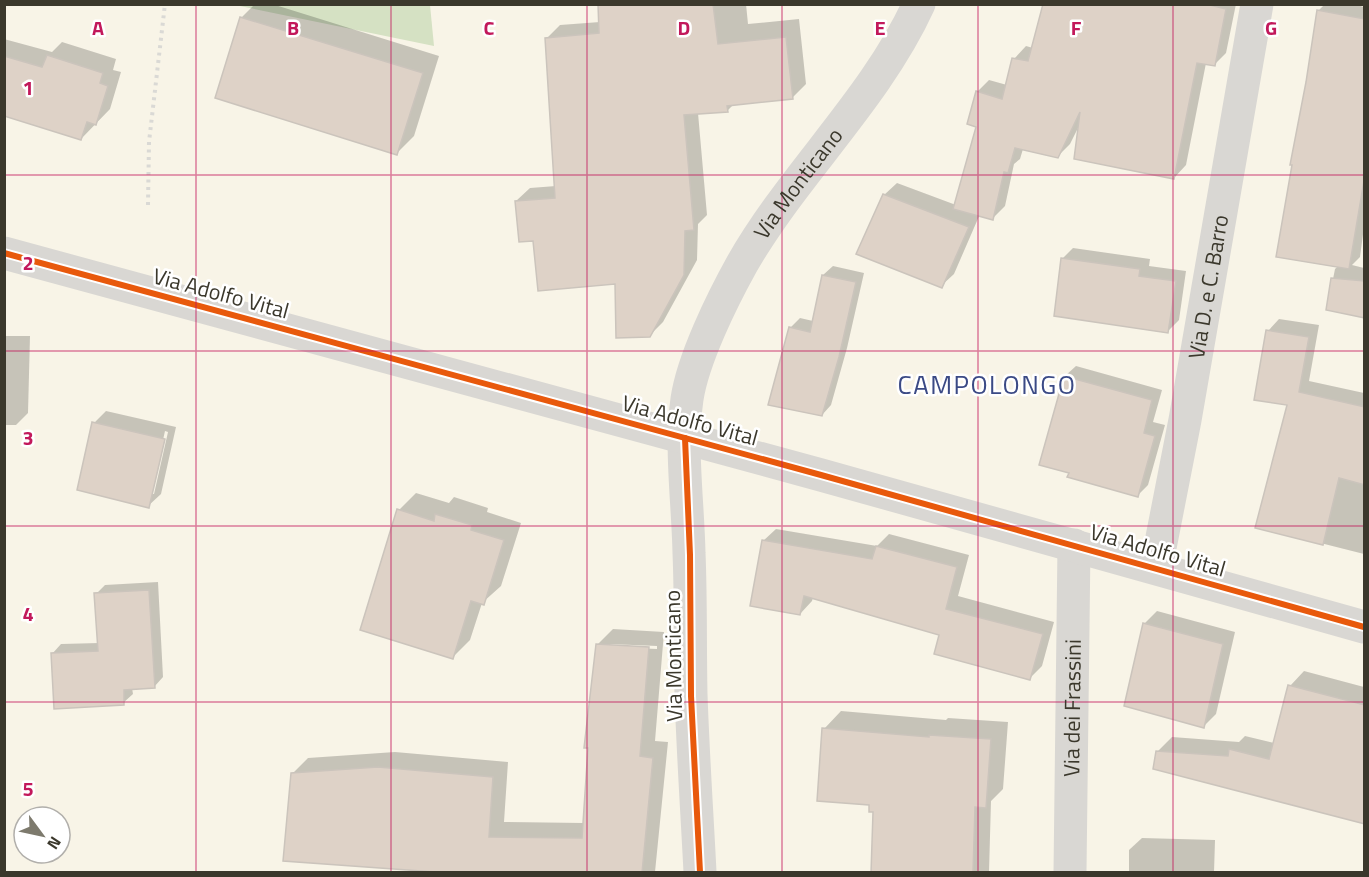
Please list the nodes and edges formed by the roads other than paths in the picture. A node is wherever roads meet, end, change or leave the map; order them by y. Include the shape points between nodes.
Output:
1 (919, 4) edge
2 (1257, 4) edge
3 (4, 253) edge
4 (685, 438) junction
5 (1074, 545) junction
6 (1156, 568) junction
7 (1365, 627) edge
8 (700, 873) edge
9 (1070, 873) edge

1 - 4 street, Via Monticano via 877,77 743,263 696,370 688,398
2 - 6 street, Via D. e C. Barro
3 - 4 street, Via Adolfo Vital
4 - 5 street, Via Adolfo Vital
4 - 8 street, Via Monticano
5 - 6 street, Via Adolfo Vital
5 - 9 street, Via dei Frassini
6 - 7 street, Via Adolfo Vital

